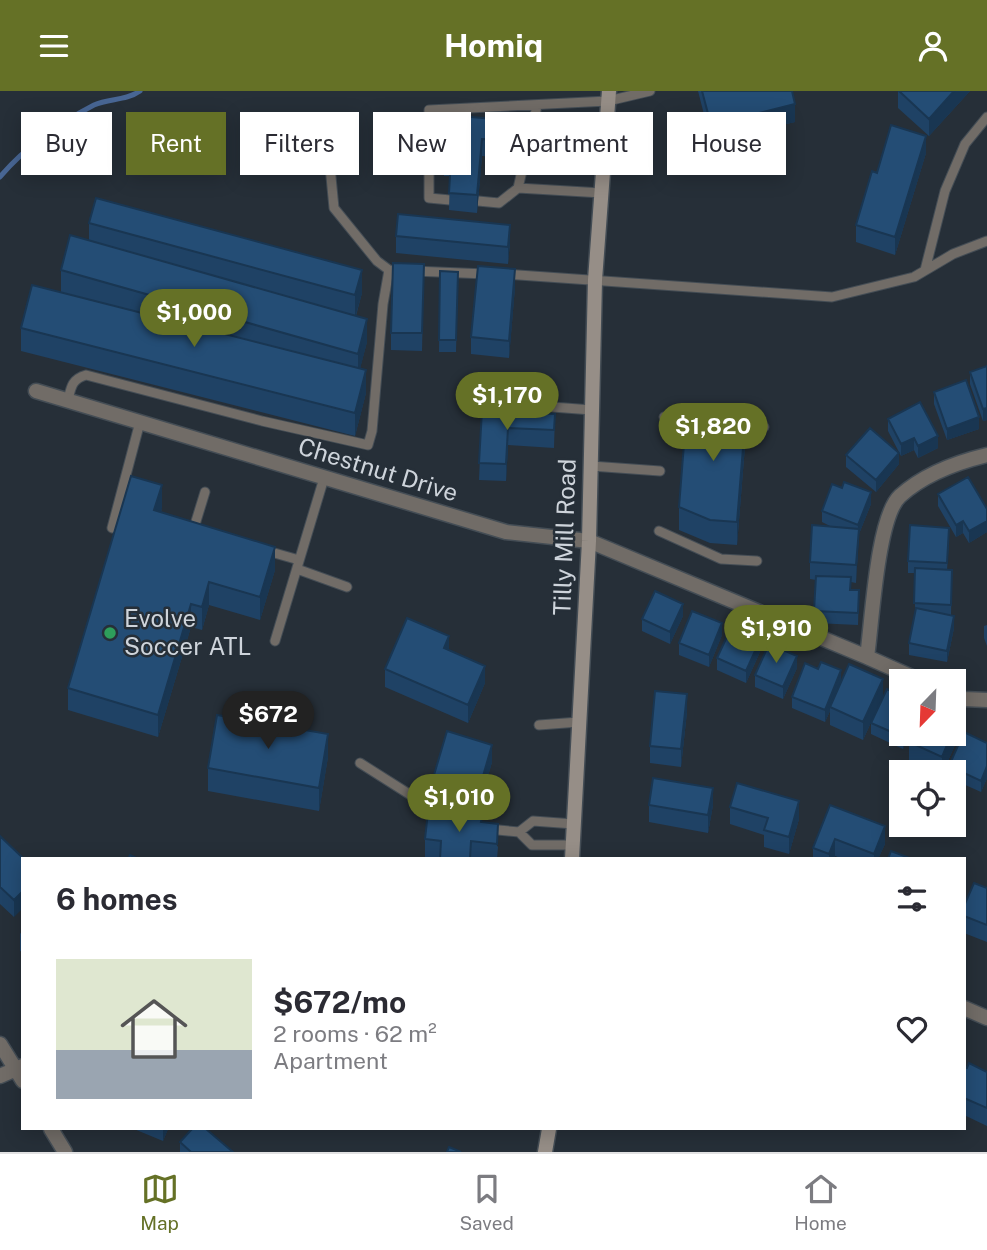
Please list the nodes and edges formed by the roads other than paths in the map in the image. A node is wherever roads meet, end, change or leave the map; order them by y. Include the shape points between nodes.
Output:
1 (650, 91) edge
2 (608, 96) edge
3 (537, 106) junction
4 (987, 117) edge
5 (331, 175) edge
6 (518, 188) junction
7 (602, 193) junction
8 (450, 200) edge
9 (478, 201) edge
10 (987, 241) edge
11 (389, 270) junction
12 (925, 270) junction
13 (595, 280) junction
14 (36, 391) dead end
15 (68, 400) junction
16 (552, 407) dead end
17 (592, 410) junction
18 (664, 417) dead end
19 (701, 421) edge
20 (140, 422) junction
21 (727, 423) edge
22 (764, 427) dead end
23 (987, 455) edge
24 (591, 466) junction
25 (660, 471) dead end
26 (324, 478) junction
27 (205, 492) dead end
28 (180, 527) edge
29 (112, 528) edge
30 (193, 531) junction
31 (659, 531) dead end
32 (206, 534) edge
33 (589, 541) junction
34 (254, 548) edge
35 (757, 561) dead end
36 (298, 564) junction
37 (347, 587) dead end
38 (275, 641) dead end
39 (867, 657) junction
40 (894, 669) edge
41 (966, 699) edge
42 (987, 700) edge
43 (579, 722) junction
44 (539, 725) dead end
45 (360, 763) dead end
46 (420, 801) dead end
47 (574, 824) junction
48 (482, 828) edge
49 (519, 832) junction
50 (572, 852) edge
51 (966, 1009) edge
52 (987, 1017) edge
53 (0, 1044) edge
54 (21, 1073) edge
55 (0, 1076) edge
56 (52, 1130) edge
57 (549, 1130) edge
58 (65, 1152) edge
59 (545, 1152) edge

1 - 2 lane
2 - 3 lane
2 - 7 street, Tilly Mill Road
3 - 6 lane
3 - 8 lane via 429,110 429,198
4 - 12 lane via 965,144 945,191
5 - 11 lane via 334,208
6 - 7 lane
6 - 9 lane via 499,202
7 - 13 street, Tilly Mill Road
10 - 12 lane
11 - 13 lane
11 - 15 lane via 368,445 86,375 72,383
12 - 13 lane via 914,277 832,297
13 - 17 street, Tilly Mill Road
14 - 15 street, Chestnut Drive
15 - 20 street, Chestnut Drive
16 - 17 lane
17 - 24 street, Tilly Mill Road
18 - 19 lane
20 - 26 street, Chestnut Drive
20 - 29 lane
21 - 22 lane
23 - 39 street via 962,461 899,497 884,525
24 - 25 lane
24 - 33 street, Tilly Mill Road
26 - 33 street, Chestnut Drive via 506,532
26 - 36 lane
27 - 30 lane
28 - 30 lane
30 - 32 lane
31 - 35 lane via 720,559
33 - 39 street, Chestnut Drive
33 - 43 street, Tilly Mill Road
34 - 36 lane
36 - 37 lane
36 - 38 lane
39 - 40 street, Chestnut Drive
41 - 42 street
43 - 44 lane
43 - 47 street, Tilly Mill Road
45 - 46 lane
47 - 49 lane via 533,821
47 - 50 street, Tilly Mill Road
48 - 49 lane
49 - 50 lane via 532,845
51 - 52 street
53 - 54 street
54 - 55 street
56 - 58 street
57 - 59 street

